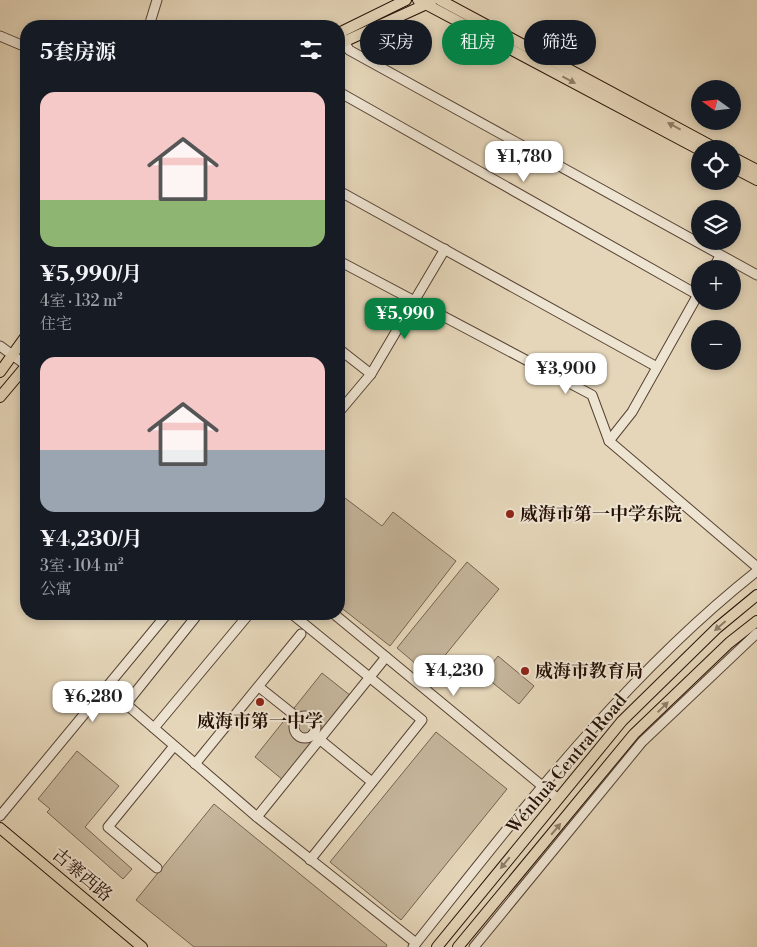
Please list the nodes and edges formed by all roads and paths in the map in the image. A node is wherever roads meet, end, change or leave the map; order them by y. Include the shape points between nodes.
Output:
1 (157, 0) edge
2 (406, 0) edge
3 (440, 0) edge
4 (426, 2) edge
5 (151, 20) edge
6 (345, 35) edge
7 (0, 36) edge
8 (345, 36) edge
9 (20, 44) edge
10 (345, 45) edge
11 (345, 95) edge
12 (700, 140) edge
13 (691, 145) edge
14 (741, 162) edge
15 (757, 170) edge
16 (741, 172) edge
17 (757, 180) edge
18 (345, 194) edge
19 (445, 250) junction
20 (720, 256) junction
21 (718, 260) edge
22 (345, 264) edge
23 (757, 275) edge
24 (691, 289) edge
25 (414, 302) junction
26 (691, 307) edge
27 (20, 344) edge
28 (0, 346) edge
29 (12, 354) junction
30 (345, 354) edge
31 (20, 361) edge
32 (657, 367) junction
33 (0, 372) edge
34 (20, 373) edge
35 (371, 374) junction
36 (0, 397) edge
37 (345, 405) edge
38 (609, 440) junction
39 (757, 569) edge
40 (757, 595) edge
41 (162, 620) edge
42 (193, 620) edge
43 (244, 620) edge
44 (300, 620) edge
45 (341, 620) edge
46 (756, 626) edge
47 (301, 634) dead end
48 (386, 657) junction
49 (370, 676) junction
50 (259, 687) junction
51 (298, 718) junction
52 (154, 728) junction
53 (316, 737) junction
54 (174, 746) junction
55 (195, 764) junction
56 (372, 782) junction
57 (542, 786) junction
58 (558, 799) junction
59 (0, 816) edge
60 (257, 817) junction
61 (0, 828) edge
62 (310, 860) junction
63 (158, 868) dead end
64 (414, 945) edge
65 (142, 947) edge
66 (437, 947) edge
67 (458, 947) edge
68 (474, 947) edge

1 - 5 street
2 - 6 main road
12 -> 3 main road
4 - 8 main road
4 -> 13 main road
7 - 9 street
10 - 20 street via 349,50
11 - 24 street
14 - 15 main road
16 - 17 main road
18 - 19 street
19 - 25 street
19 - 32 street
20 - 21 street
20 - 23 street
22 - 25 street
25 - 35 street
25 - 38 street via 592,395
26 - 32 street
27 - 29 main road
28 - 29 street
29 - 31 street
29 - 33 main road
30 - 35 street
32 - 38 street via 632,412
34 - 36 main road
35 - 37 street
38 - 39 street
39 - 57 street via 721,599 623,694
40 -> 58 main road, Wénhuà Central Road via 717,628 622,721
41 - 59 street
42 - 52 street via 126,704
43 - 52 street
44 - 49 street
45 - 48 street
67 -> 46 main road, Wénhuà Central Road via 634,734 728,643
46 - 68 street via 642,742
47 - 50 street
48 - 49 street
48 - 57 street
49 - 53 street
49 - 56 street via 422,720
50 - 51 street
50 - 55 street
51 - 53 street via 308,716 314,720
51 - 53 street via 294,724 296,734 303,738
52 - 54 street
53 - 56 street
53 - 60 street
54 - 55 street
54 - 63 street via 108,827
55 - 60 street
56 - 62 street
57 - 58 street
57 - 64 street
58 -> 66 main road, Wénhuà Central Road
60 - 62 street
61 - 65 main road, 古寨西路
62 - 64 street

